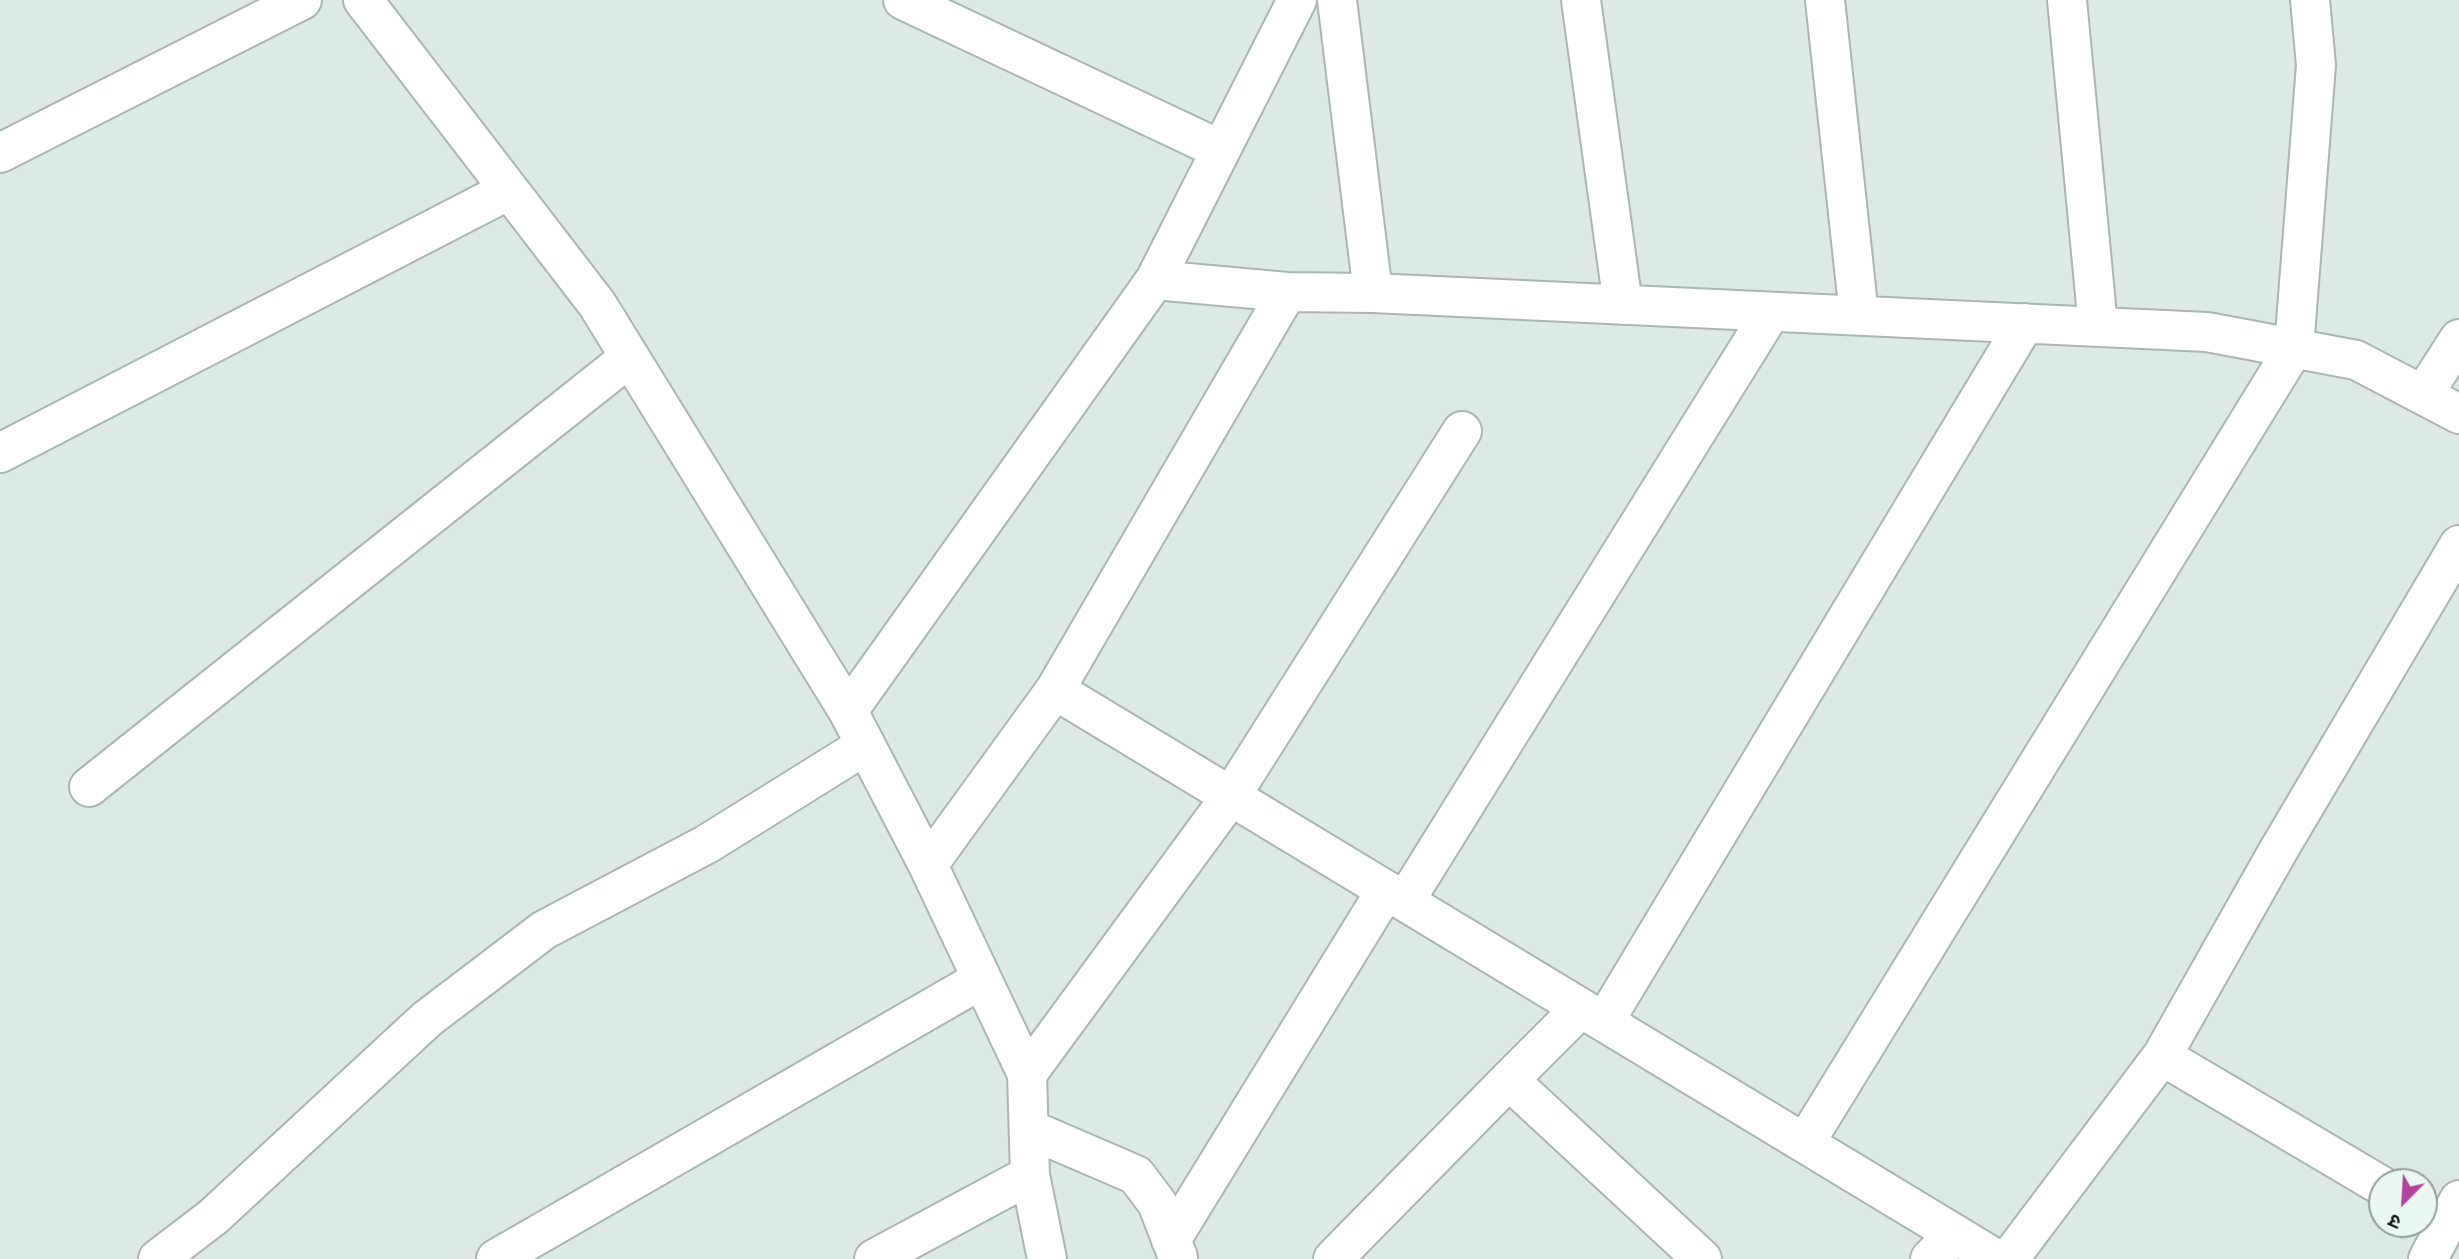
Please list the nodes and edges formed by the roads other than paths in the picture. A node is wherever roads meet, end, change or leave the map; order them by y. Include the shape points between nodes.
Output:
1 (302, 0) edge
2 (363, 0) edge
3 (903, 0) edge
4 (1297, 0) edge
5 (1337, 0) edge
6 (1581, 0) edge
7 (1825, 0) edge
8 (2067, 0) edge
9 (2310, 0) edge
10 (1221, 150) junction
11 (0, 153) edge
12 (509, 190) junction
13 (1155, 280) junction
14 (1287, 292) junction
15 (1373, 293) junction
16 (1623, 305) junction
17 (1771, 312) junction
18 (1858, 315) junction
19 (2025, 323) junction
20 (2098, 326) junction
21 (2459, 339) edge
22 (2294, 348) junction
23 (630, 357) junction
24 (2423, 395) junction
25 (2459, 414) edge
26 (1462, 431) dead end
27 (0, 453) edge
28 (2459, 545) edge
29 (1055, 690) junction
30 (848, 711) junction
31 (866, 745) junction
32 (89, 787) dead end
33 (1231, 796) junction
34 (928, 865) junction
35 (1395, 895) junction
36 (982, 979) junction
37 (1593, 1015) junction
38 (2162, 1056) junction
39 (1027, 1074) junction
40 (1509, 1080) junction
41 (1029, 1129) junction
42 (1805, 1143) junction
43 (1030, 1175) junction
44 (2368, 1178) edge
45 (2443, 1212) edge
46 (1942, 1246) edge
47 (1175, 1250) edge
48 (1679, 1252) edge
49 (158, 1259) edge
50 (496, 1259) edge
51 (874, 1259) edge
52 (1047, 1259) edge
53 (1332, 1259) edge
54 (1996, 1259) edge
55 (2009, 1259) edge
56 (2428, 1259) edge

1 - 11 street
2 - 12 street
3 - 10 street
4 - 10 street
5 - 15 street
6 - 16 street
7 - 18 street
8 - 20 street
9 - 22 street via 2316,65
10 - 13 street
12 - 23 street via 597,304
12 - 27 street
13 - 14 street
13 - 30 street
14 - 15 street
14 - 29 street
15 - 16 street
16 - 17 street
17 - 18 street
17 - 35 street
18 - 19 street
19 - 20 street
19 - 37 street
20 - 22 street via 2207,332
21 - 24 street
22 - 24 street via 2356,360
22 - 42 street
23 - 30 street
23 - 32 street
24 - 25 street
26 - 33 street
28 - 38 street
29 - 33 street
29 - 34 street
30 - 31 street
31 - 34 street
31 - 49 street via 707,844 544,930 427,1019 213,1217
33 - 35 street
33 - 39 street
34 - 36 street
35 - 37 street
35 - 47 street
36 - 39 street
36 - 50 street
37 - 40 street
37 - 42 street
38 - 44 street
38 - 55 street
39 - 41 street
40 - 48 street
40 - 53 street
41 - 43 street
41 - 47 street via 1136,1175 1157,1203
42 - 46 street
43 - 51 street
43 - 52 street
45 - 56 street
46 - 54 street

